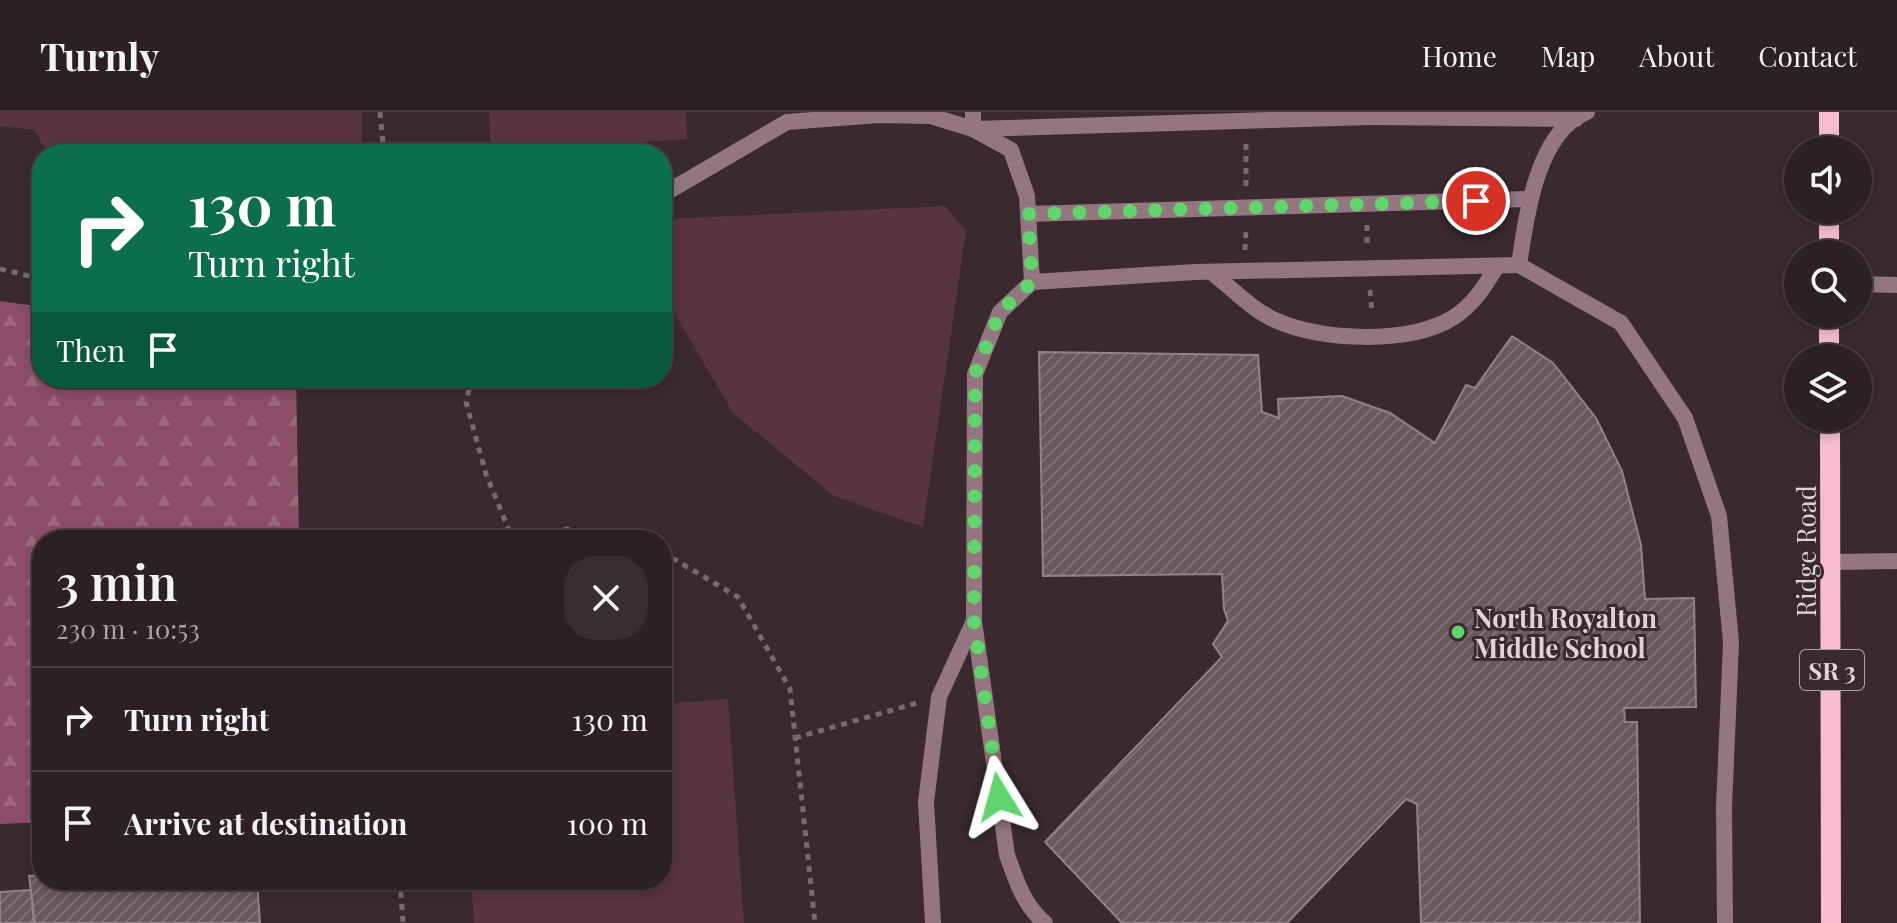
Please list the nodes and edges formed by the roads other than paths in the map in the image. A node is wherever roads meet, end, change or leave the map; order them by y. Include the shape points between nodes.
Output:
1 (973, 112) edge
2 (1829, 112) edge
3 (1370, 114) edge
4 (1582, 115) edge
5 (783, 117) edge
6 (973, 129) junction
7 (1829, 136) edge
8 (672, 189) edge
9 (1530, 199) junction
10 (1028, 214) junction
11 (1519, 265) junction
12 (1497, 266) junction
13 (1211, 272) junction
14 (1032, 282) junction
15 (1872, 284) edge
16 (1897, 285) edge
17 (1830, 432) edge
18 (1897, 561) edge
19 (1832, 562) junction
20 (974, 621) junction
21 (933, 923) edge
22 (1045, 923) edge
23 (1725, 923) edge
24 (1831, 923) edge

1 - 6 street
2 - 7 main road
3 - 4 street
3 - 6 street
4 - 9 street via 1547,150
5 - 6 street via 931,116
5 - 8 street
6 - 10 street via 1011,150
9 - 10 street
9 - 11 street
10 - 14 street
11 - 12 street
11 - 23 street via 1621,323 1685,418 1719,516 1731,642
12 - 13 street
12 - 13 street via 1479,296 1453,318 1419,332 1369,337 1316,334 1273,320
13 - 14 street
14 - 20 street via 1000,312 975,374
15 - 16 street
17 - 19 main road, Ridge Road / SR 3
18 - 19 street
19 - 24 main road, Ridge Road / SR 3
20 - 21 street via 939,697 926,802
20 - 22 street via 1007,855 1018,887

